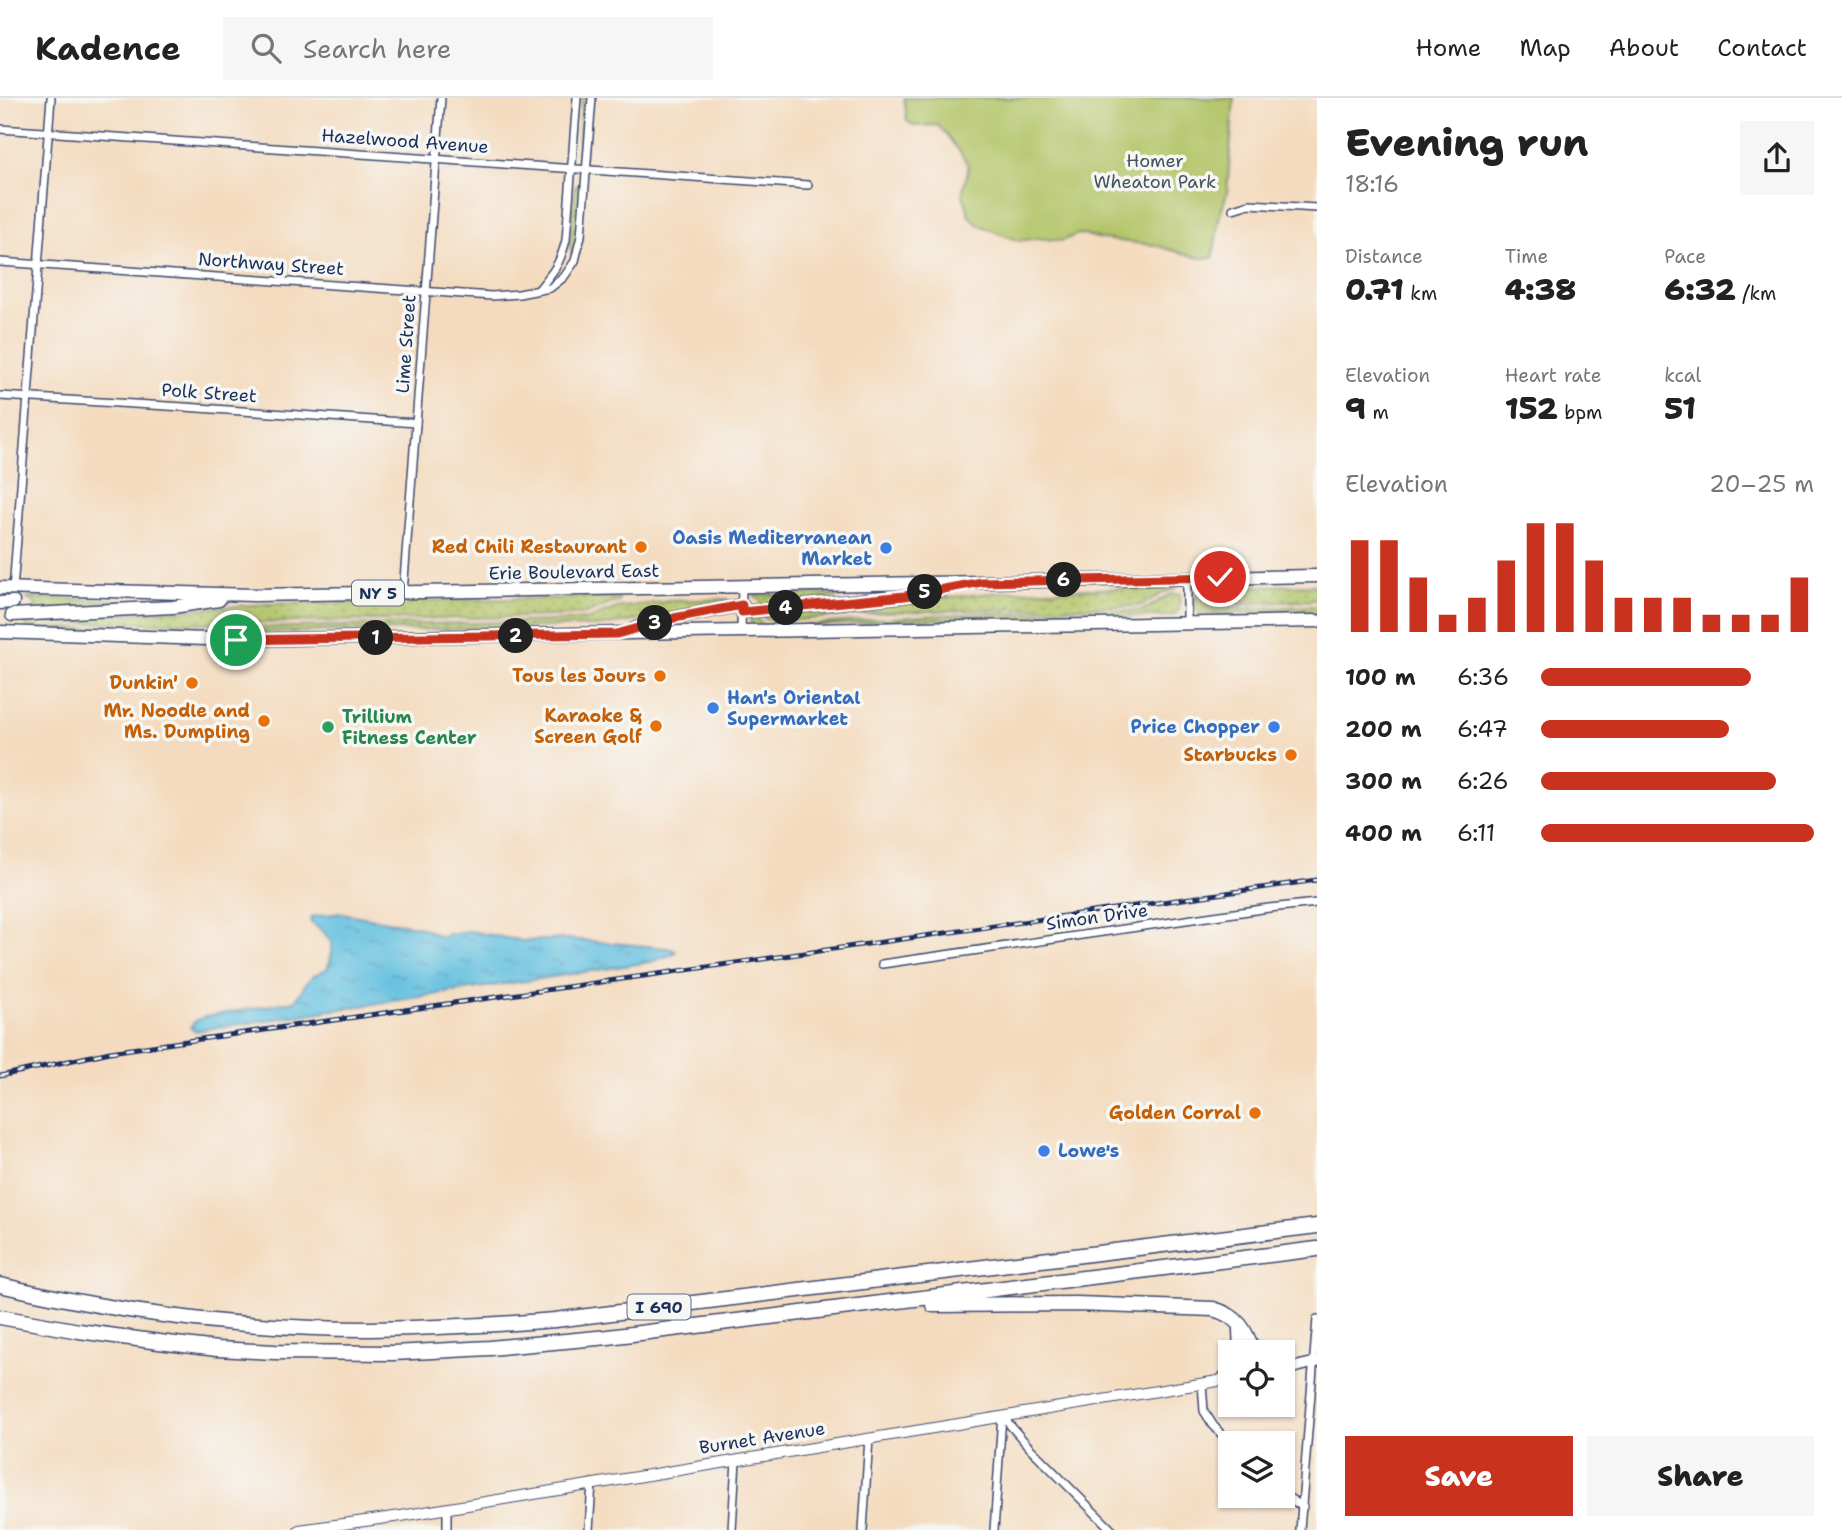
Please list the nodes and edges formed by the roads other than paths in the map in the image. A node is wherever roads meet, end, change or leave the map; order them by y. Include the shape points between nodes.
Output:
1 (51, 98) edge
2 (441, 98) edge
3 (577, 98) edge
4 (593, 98) edge
5 (0, 129) edge
6 (49, 132) junction
7 (435, 159) junction
8 (572, 169) junction
9 (586, 169) junction
10 (808, 185) dead end
11 (1317, 208) edge
12 (1233, 209) dead end
13 (561, 259) junction
14 (0, 262) edge
15 (39, 265) junction
16 (571, 268) junction
17 (539, 289) junction
18 (425, 291) junction
19 (0, 396) edge
20 (28, 398) junction
21 (416, 423) junction
22 (1317, 576) edge
23 (1187, 578) junction
24 (982, 582) junction
25 (742, 586) junction
26 (7, 588) edge
27 (403, 593) junction
28 (254, 595) junction
29 (8, 607) edge
30 (742, 609) junction
31 (1317, 621) edge
32 (1187, 624) junction
33 (5, 632) edge
34 (741, 632) junction
35 (617, 634) junction
36 (1317, 903) edge
37 (882, 964) dead end
38 (1317, 1226) edge
39 (1317, 1249) edge
40 (0, 1285) edge
41 (844, 1308) junction
42 (0, 1317) edge
43 (1317, 1319) edge
44 (1240, 1324) junction
45 (1241, 1340) edge
46 (1249, 1340) edge
47 (1315, 1363) edge
48 (1295, 1367) edge
49 (1218, 1379) edge
50 (1202, 1383) junction
51 (1003, 1416) junction
52 (1218, 1431) edge
53 (869, 1438) junction
54 (736, 1460) junction
55 (592, 1483) junction
56 (1295, 1501) edge
57 (1303, 1507) junction
58 (447, 1508) junction
59 (299, 1530) edge
60 (305, 1530) edge
61 (447, 1530) edge
62 (589, 1530) edge
63 (732, 1530) edge
64 (863, 1530) edge
65 (994, 1530) edge
66 (1112, 1530) edge
67 (1300, 1530) edge

1 - 6 street
2 - 7 street, Lime Street
3 - 8 street
4 - 9 street
5 - 6 street, Hazelwood Avenue
6 - 7 street, Hazelwood Avenue
6 - 15 street
7 - 8 street, Hazelwood Avenue
7 - 18 street, Lime Street
8 - 9 street, Hazelwood Avenue
8 - 13 street
9 - 10 street, Hazelwood Avenue
9 - 16 street via 581,236
11 - 12 street via 1249,204
13 - 16 street
13 - 17 street
14 - 15 street, Northway Street
15 - 18 street, Northway Street
15 - 20 street
16 - 17 street via 550,288
17 - 18 street, Northway Street via 492,296
18 - 21 street, Lime Street
19 - 20 street, Polk Street
20 - 21 street, Polk Street
20 - 26 street
21 - 27 street, Lime Street
22 - 23 main road, Erie Boulevard East / NY 5
23 - 24 main road, Erie Boulevard East / NY 5
23 - 32 street
24 - 25 main road, Erie Boulevard East / NY 5
24 - 30 main road via 905,596
25 - 27 main road, Erie Boulevard East / NY 5
25 - 30 street
26 - 28 main road, Erie Boulevard East / NY 5
26 - 29 street
27 - 28 main road, Erie Boulevard East / NY 5
28 - 29 main road via 173,607
29 - 33 street
30 - 34 street
30 - 35 main road via 674,618
31 - 32 main road
32 - 34 main road
33 - 35 main road via 236,640
34 - 35 main road
36 - 37 street, Simon Drive
38 - 40 highway, I 690 via 489,1325 368,1329 271,1325 107,1306
39 - 41 highway, I 690
41 - 42 highway, I 690 via 595,1338 393,1353 217,1349
41 - 44 highway via 952,1304 1199,1307 1223,1312
43 - 47 street
44 - 45 highway
44 - 46 highway
47 - 48 main road
47 - 57 street
49 - 50 street, Burnet Avenue
50 - 51 street, Burnet Avenue
50 - 52 street via 1204,1411
51 - 53 street, Burnet Avenue
51 - 65 street
51 - 66 street
53 - 54 street, Burnet Avenue
53 - 64 street
54 - 55 street, Burnet Avenue
54 - 63 street
55 - 58 street, Burnet Avenue
55 - 62 street
56 - 57 street
57 - 67 street
58 - 60 street, Burnet Avenue
58 - 61 street
59 - 60 street, Burnet Avenue

